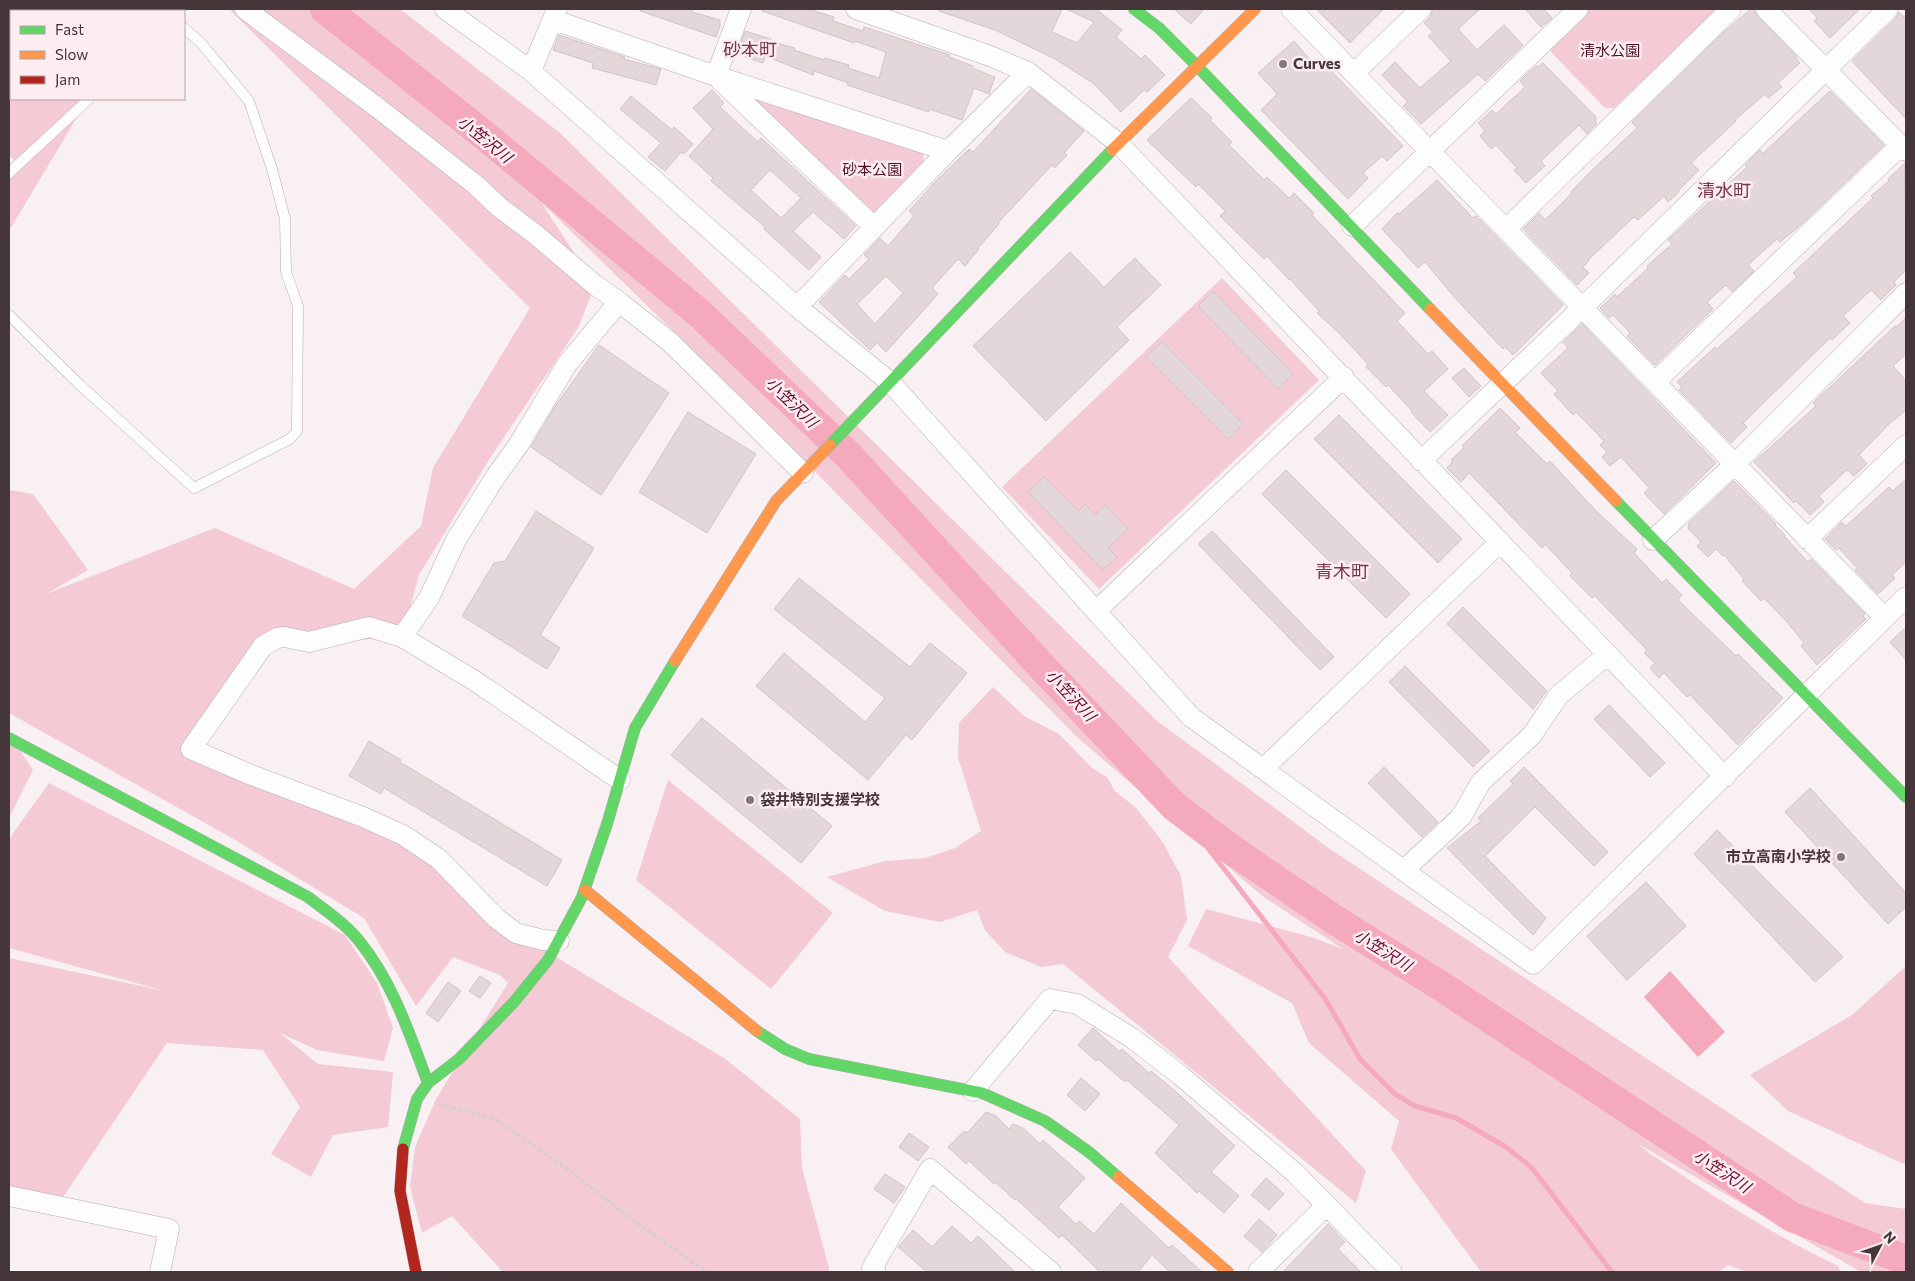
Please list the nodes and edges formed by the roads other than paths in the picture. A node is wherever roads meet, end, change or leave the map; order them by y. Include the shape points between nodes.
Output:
1 (245, 9) edge
2 (446, 9) edge
3 (741, 9) edge
4 (856, 9) edge
5 (1134, 9) edge
6 (1255, 9) edge
7 (1291, 9) edge
8 (1421, 9) edge
9 (1578, 9) edge
10 (1731, 9) edge
11 (1766, 9) edge
12 (1888, 9) edge
13 (555, 14) edge
14 (185, 29) edge
15 (1197, 66) junction
16 (1826, 69) junction
17 (531, 70) junction
18 (1028, 72) junction
19 (1354, 73) junction
20 (716, 76) junction
21 (87, 100) edge
22 (1118, 142) junction
23 (1904, 148) edge
24 (948, 150) junction
25 (1430, 151) junction
26 (9, 173) edge
27 (1352, 226) junction
28 (874, 227) junction
29 (1506, 229) junction
30 (1906, 293) edge
31 (619, 302) junction
32 (797, 307) junction
33 (1583, 308) junction
34 (9, 314) edge
35 (1344, 377) junction
36 (1655, 382) junction
37 (1502, 385) junction
38 (886, 386) junction
39 (1906, 445) edge
40 (1421, 460) junction
41 (1735, 464) junction
42 (803, 473) junction
43 (1807, 539) junction
44 (1653, 540) junction
45 (1499, 542) junction
46 (1906, 597) edge
47 (1096, 611) junction
48 (1884, 618) junction
49 (402, 637) junction
50 (1608, 655) junction
51 (1807, 695) junction
52 (9, 738) edge
53 (1264, 768) junction
54 (1725, 777) junction
55 (620, 780) junction
56 (1906, 797) edge
57 (1404, 870) junction
58 (585, 890) junction
59 (559, 941) junction
60 (428, 1083) junction
61 (973, 1091) junction
62 (9, 1196) edge
63 (1327, 1205) junction
64 (160, 1272) edge
65 (416, 1272) edge
66 (876, 1272) edge
67 (1051, 1272) edge
68 (1228, 1272) edge
69 (1258, 1272) edge
70 (1392, 1272) edge

1 - 31 street via 378,108
2 - 17 street
3 - 20 street
4 - 18 street
5 - 15 street via 1159,28
6 - 15 street
7 - 19 street
8 - 19 street
9 - 25 street
10 - 29 street
11 - 16 street
12 - 16 street
13 - 17 street
13 - 20 street
14 - 34 lane via 201,43 249,101 272,169 285,219 286,272 298,306 297,431 290,439 194,488 80,385
15 - 22 street
15 - 27 street
16 - 23 street
16 - 33 street
17 - 32 street
18 - 22 street
18 - 24 street
19 - 25 street
20 - 24 street
20 - 28 street
21 - 26 lane
22 - 35 street
22 - 38 street
23 - 36 street
24 - 28 street
25 - 27 street
25 - 29 street
27 - 37 street
28 - 32 street
29 - 33 street
30 - 41 street
31 - 42 street via 670,342
31 - 49 street via 567,364 456,540 430,598
32 - 38 street
33 - 36 street
33 - 37 street
35 - 40 street
35 - 47 street
36 - 41 street
37 - 40 street
37 - 44 street
38 - 42 street
38 - 47 street
39 - 43 street
40 - 45 street
41 - 43 street
41 - 44 street
42 - 55 street via 776,501 655,692 635,728
43 - 48 street
44 - 51 street
45 - 50 street
45 - 53 street
46 - 48 street
47 - 53 street via 1191,716
48 - 51 street
49 - 55 street via 475,681
49 - 59 street via 369,627 309,642 276,638 258,652 192,749 403,835 439,859 496,918 516,932
50 - 54 street
50 - 57 street via 1559,695 1532,735 1481,782 1461,817
51 - 54 street
51 - 56 street
52 - 60 street via 308,898 338,920 360,942 380,971
53 - 57 street
54 - 57 street via 1533,964
55 - 58 street
58 - 59 street
58 - 61 street via 764,1037 785,1049 809,1059
59 - 60 street via 514,1002 459,1059
60 - 65 street via 417,1099 402,1152 400,1191
61 - 63 street via 1050,999 1077,1004 1132,1038 1180,1075 1295,1173
61 - 68 street via 1022,1110 1066,1134
62 - 64 street via 168,1229
63 - 69 street
63 - 70 street
66 - 67 street via 872,1268 930,1169

